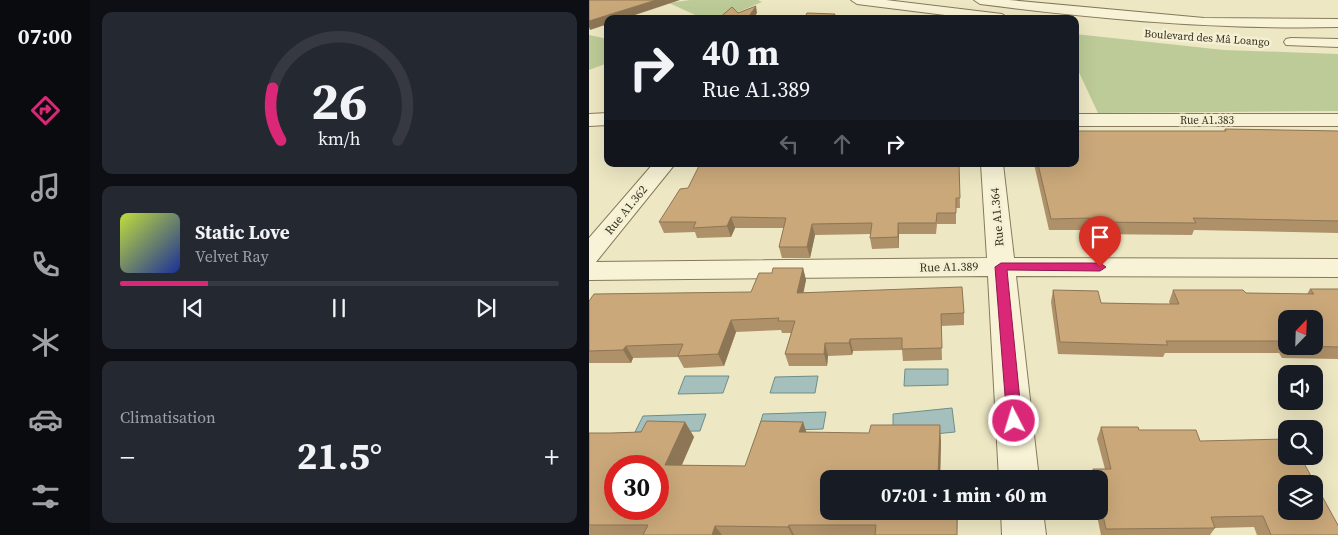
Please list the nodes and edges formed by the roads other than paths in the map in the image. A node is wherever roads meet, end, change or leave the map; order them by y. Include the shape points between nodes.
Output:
1 (857, 0) edge
2 (980, 0) edge
3 (976, 15) edge
4 (1338, 23) edge
5 (1278, 42) dead end
6 (1338, 43) edge
7 (589, 120) edge
8 (604, 120) edge
9 (1079, 120) edge
10 (1338, 120) edge
11 (662, 167) edge
12 (992, 167) edge
13 (589, 255) edge
14 (1001, 267) junction
15 (1338, 268) edge
16 (589, 271) edge
17 (1018, 470) edge
18 (1023, 520) edge
19 (1024, 535) edge

1 - 3 street
2 - 4 street via 1177,21 1255,25
5 - 6 street, Boulevard des Mâ Loango
7 - 8 street
9 - 10 street, Rue A1.383
11 - 13 street, Rue A1.362
12 - 14 street, Rue A1.364
14 - 15 street, Rue A1.389
14 - 16 street, Rue A1.389
14 - 17 street, Rue A1.364
18 - 19 street

